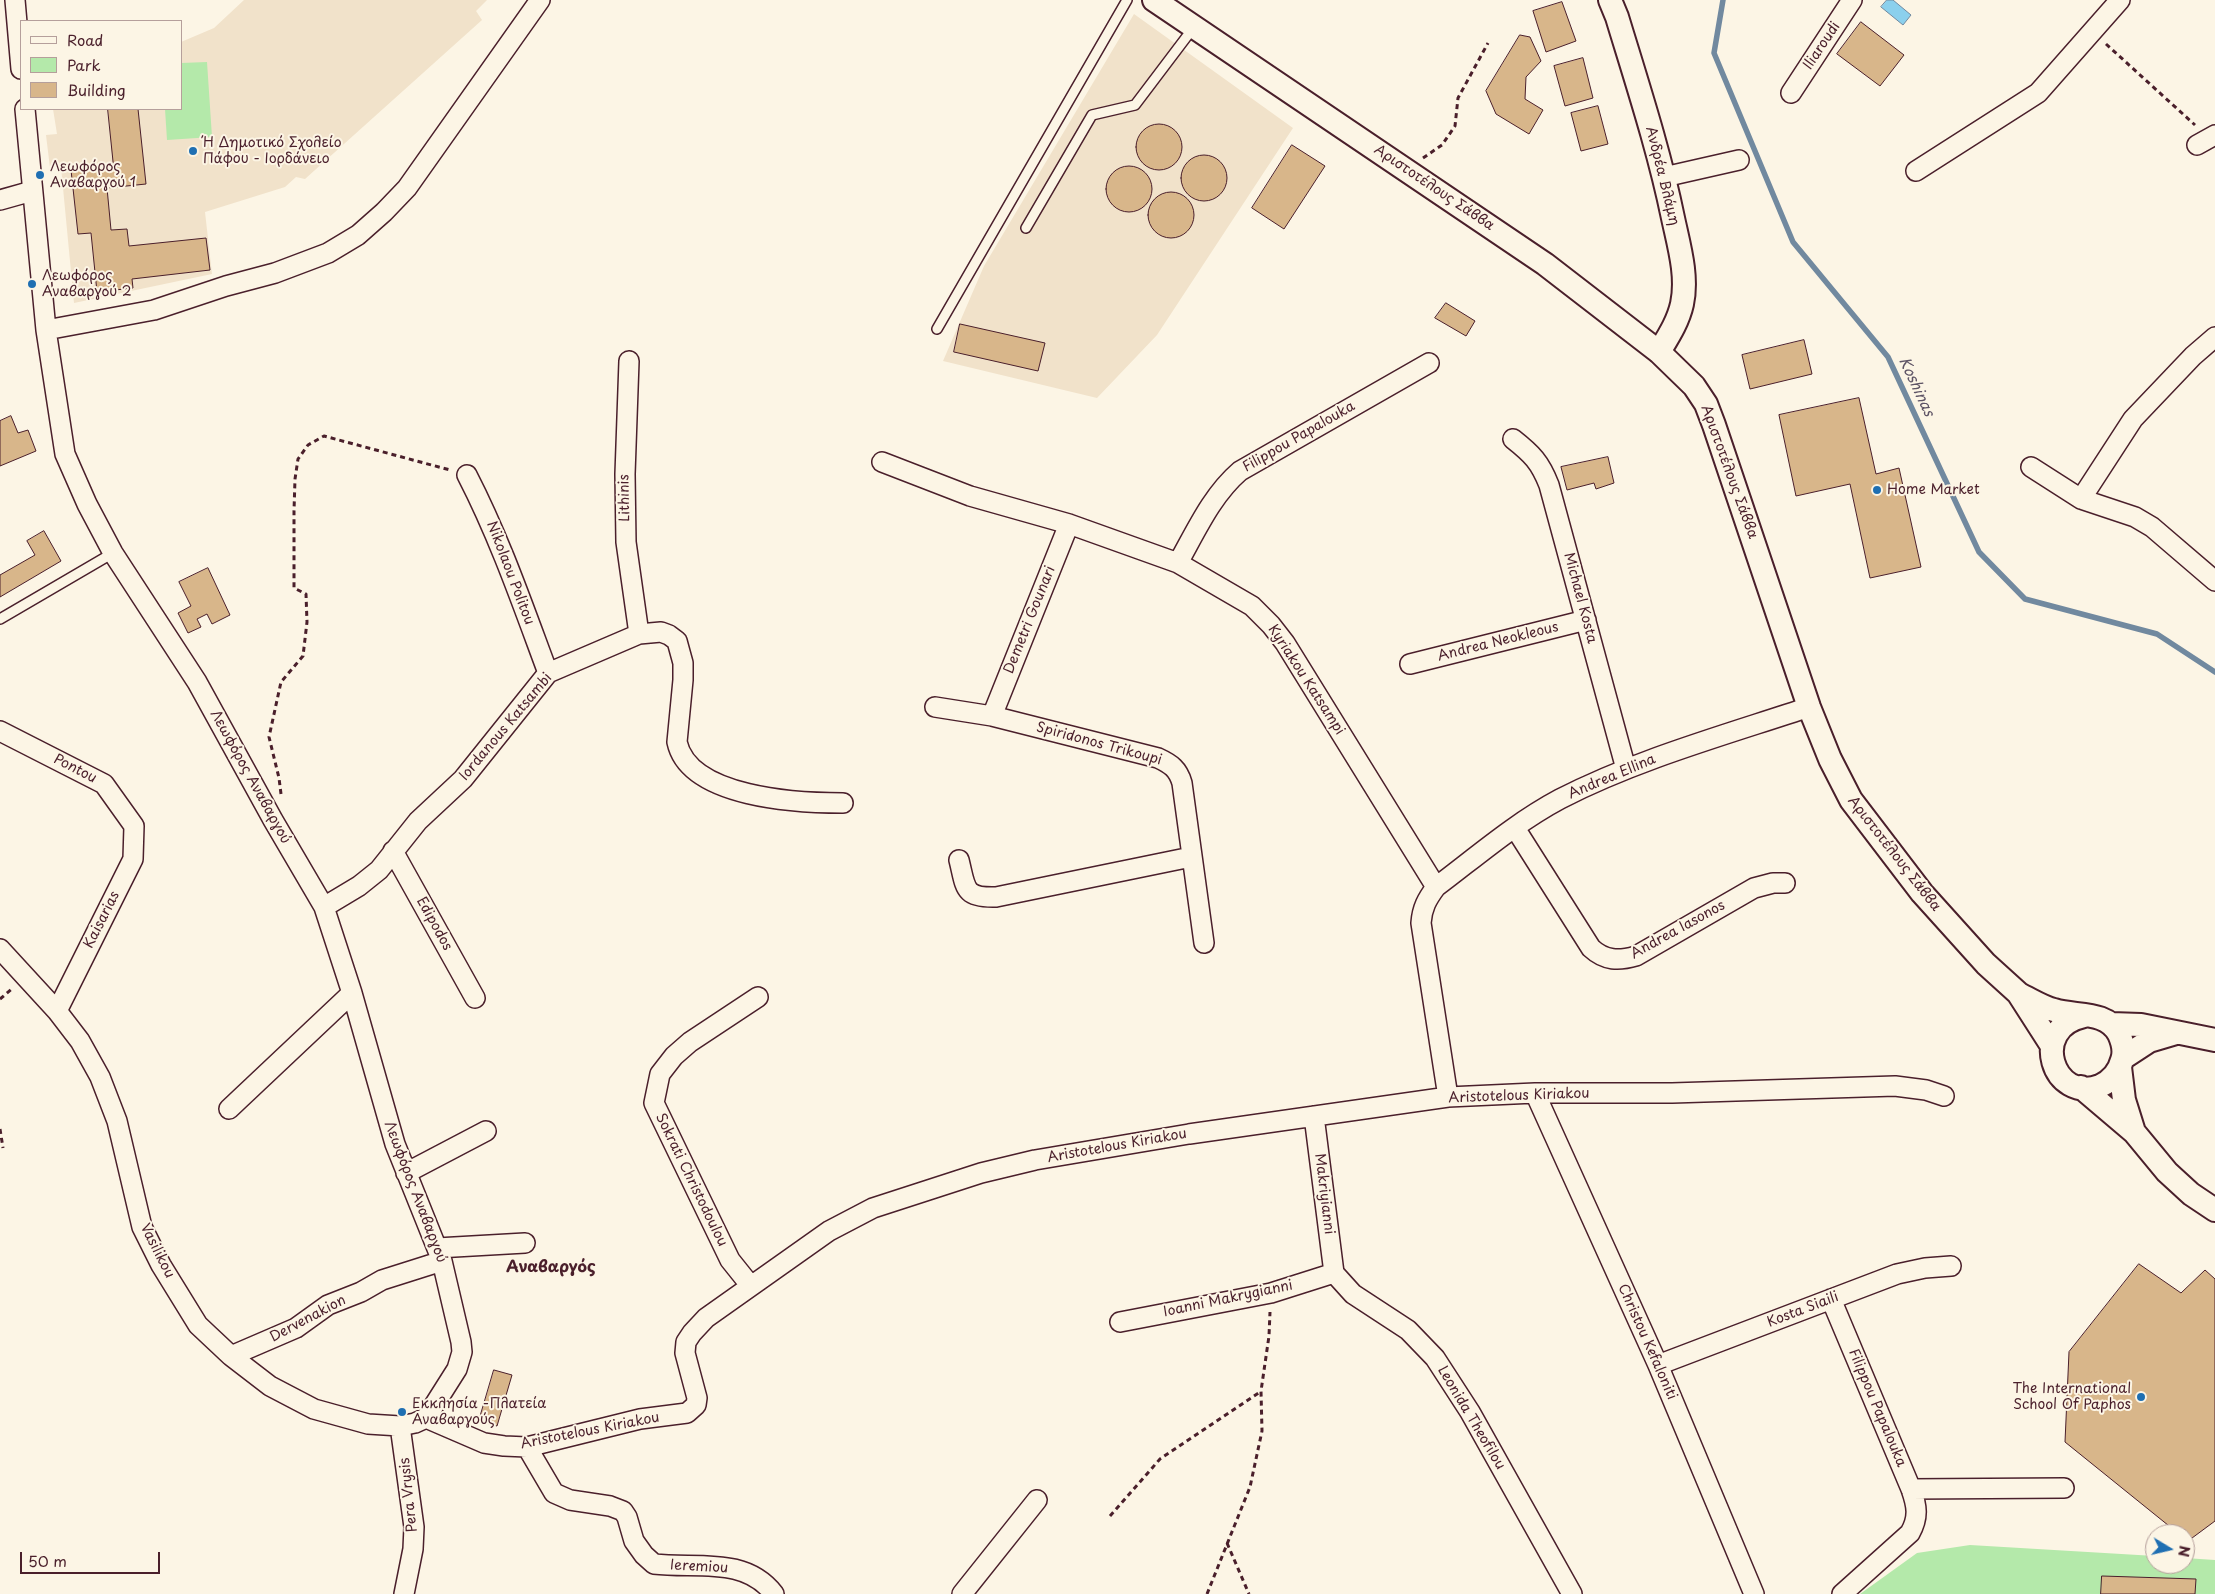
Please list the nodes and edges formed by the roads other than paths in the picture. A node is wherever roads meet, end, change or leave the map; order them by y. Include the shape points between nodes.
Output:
1 (15, 0) edge
2 (540, 0) edge
3 (1127, 0) edge
4 (1154, 0) edge
5 (1610, 0) edge
6 (1852, 0) edge
7 (2120, 0) edge
8 (1194, 26) junction
9 (20, 58) edge
10 (1791, 93) dead end
11 (25, 110) edge
12 (1739, 160) dead end
13 (1916, 171) dead end
14 (1664, 177) junction
15 (32, 192) junction
16 (0, 200) edge
17 (1026, 228) dead end
18 (937, 329) dead end
19 (46, 330) junction
20 (2215, 338) edge
21 (1659, 352) junction
22 (629, 361) dead end
23 (1429, 363) dead end
24 (1513, 439) dead end
25 (882, 462) dead end
26 (2032, 467) dead end
27 (467, 475) road end
28 (2081, 499) junction
29 (1069, 524) junction
30 (113, 553) junction
31 (1178, 563) junction
32 (2215, 581) edge
33 (0, 619) edge
34 (1586, 620) junction
35 (639, 634) junction
36 (1410, 664) dead end
37 (548, 673) junction
38 (935, 707) dead end
39 (1809, 707) junction
40 (992, 716) junction
41 (0, 731) edge
42 (1626, 769) junction
43 (843, 803) dead end
44 (134, 826) joint
45 (1515, 828) junction
46 (394, 851) junction
47 (1191, 856) junction
48 (958, 860) dead end
49 (1785, 883) dead end
50 (1436, 887) junction
51 (324, 907) junction
52 (1204, 943) dead end
53 (0, 949) edge
54 (352, 993) junction
55 (2018, 993) junction
56 (758, 997) dead end
57 (475, 998) dead end
58 (57, 1010) junction
59 (2084, 1016) junction
60 (2111, 1024) junction
61 (2179, 1032) junction
62 (2215, 1040) edge
63 (2052, 1046) junction
64 (2122, 1062) junction
65 (2081, 1088) junction
66 (1535, 1093) junction
67 (1944, 1096) dead end
68 (1448, 1097) junction
69 (229, 1109) dead end
70 (1314, 1116) junction
71 (486, 1131) dead end
72 (2134, 1132) junction
73 (406, 1173) junction
74 (2215, 1210) edge
75 (525, 1243) dead end
76 (440, 1254) junction
77 (1951, 1266) dead end
78 (1334, 1273) junction
79 (750, 1285) junction
80 (1831, 1299) junction
81 (1120, 1322) dead end
82 (231, 1356) junction
83 (1658, 1365) junction
84 (426, 1418) junction
85 (400, 1426) junction
86 (527, 1447) junction
87 (2064, 1488) dead end
88 (1911, 1489) junction
89 (1037, 1500) dead end
90 (404, 1594) edge
91 (774, 1594) edge
92 (962, 1594) edge
93 (1572, 1594) edge
94 (1754, 1594) edge
95 (1842, 1594) edge

1 - 9 street
2 - 19 street via 407,188 358,234 328,253 275,273 154,310
3 - 18 lane
4 - 8 street, Αριστοτέλους Σάββα
5 - 14 street, Ανδρέα Βλάμη
6 - 10 street, Iliaroudi
7 - 13 street via 2038,93
8 - 17 lane via 1135,105 1092,115
8 - 21 street, Αριστοτέλους Σάββα via 1545,264
11 - 15 street, Λεωφόρος Αναβαργού
12 - 14 street
14 - 21 street, Ανδρέα Βλάμη via 1684,282 1676,322
15 - 16 street
15 - 19 street, Λεωφόρος Αναβαργού
19 - 30 street, Λεωφόρος Αναβαργού via 65,454
20 - 28 street via 2192,356 2133,419
21 - 39 street, Αριστοτέλους Σάββα via 1694,386 1706,404
22 - 35 street, Lithinis via 626,542
23 - 31 street, Filippou Papalouka via 1240,471 1217,496
24 - 34 street, Michael Kosta via 1531,453 1544,472
25 - 29 street, Kyriakou Katsampi via 970,496
26 - 28 street
27 - 37 street, Nikolaou Politou via 504,552
28 - 32 street via 2152,526
29 - 31 street, Kyriakou Katsampi
29 - 40 street, Demetri Gounari
30 - 33 lane
30 - 51 street, Λεωφόρος Αναβαργού via 197,682
31 - 50 street, Kyriakou Katsampi via 1252,606 1271,625
34 - 36 street, Andrea Neokleous
34 - 42 street, Michael Kosta
35 - 37 street, Iordanous Katsambi
35 - 43 street, Iordanous Katsambi via 661,632 677,641 683,680 677,742 679,752 694,769 735,790 766,798
37 - 46 street, Iordanous Katsambi via 463,779 418,821
38 - 40 street, Spiridonos Trikoupi
39 - 42 street, Andrea Ellina
39 - 55 street, Αριστοτέλους Σάββα via 1851,800 1922,893 1986,964
40 - 47 street, Spiridonos Trikoupi via 1171,764 1179,772
41 - 44 street, Pontou via 104,784
42 - 45 street, Andrea Ellina via 1560,799
44 - 58 street, Kaisarias via 133,859
45 - 49 street, Andrea Iasonos via 1592,948 1609,959 1623,960 1636,956 1754,888
45 - 50 street, Andrea Ellina
46 - 51 street, Iordanous Katsambi via 360,886
46 - 57 street, Edipodos
47 - 48 street via 996,898 982,898 970,893
47 - 52 street, Spiridonos Trikoupi
50 - 68 street via 1422,910 1421,923
51 - 54 street, Λεωφόρος Αναβαργού
53 - 58 street, Vasilikou
54 - 69 street
54 - 73 street, Λεωφόρος Αναβαργού
55 - 59 street, Αριστοτέλους Σάββα via 2053,1010
55 - 63 street, Αριστοτέλους Σάββα
56 - 79 street, Sokrati Christodoulou via 674,1056 660,1074 654,1103 730,1260
58 - 82 street, Vasilikou via 80,1041 100,1077 117,1122 142,1227 161,1265 198,1325
59 - 60 street, Αριστοτέλους Σάββα via 2094,1016
59 - 63 street via 2075,1018 2060,1029
60 - 61 street via 2141,1025
60 - 64 street, Αριστοτέλους Σάββα via 2122,1039
61 - 62 street
61 - 64 street via 2149,1041
63 - 65 street, Αριστοτέλους Σάββα via 2058,1073
64 - 65 street via 2109,1081
64 - 72 street, Αριστοτέλους Σάββα via 2124,1100
65 - 72 street, Αριστοτέλους Σάββα
66 - 67 street, Aristotelous Kiriakou via 1672,1093 1895,1086
66 - 68 street, Aristotelous Kiriakou
66 - 83 street, Christou Kefaloniti
68 - 70 street, Aristotelous Kiriakou
70 - 78 street, Makriyianni
70 - 79 street, Aristotelous Kiriakou via 1035,1160 980,1173 874,1208 829,1231
71 - 73 street
72 - 74 street, Αριστοτέλους Σάββα via 2167,1172
73 - 76 street, Λεωφόρος Αναβαργού
75 - 76 street, Dervenakion
76 - 82 street, Dervenakion via 328,1305 296,1328
76 - 84 street, Λεωφόρος Αναβαργού via 462,1352 457,1369
77 - 80 street, Kosta Siaili via 1897,1274
78 - 81 street, Ioanni Makrygianni via 1271,1293
78 - 93 street, Leonida Theofilou via 1353,1294 1408,1330 1435,1358 1470,1412
79 - 86 street, Aristotelous Kiriakou via 706,1318 686,1342 685,1353 697,1398 692,1410 640,1419
80 - 83 street, Kosta Siaili
80 - 88 street, Filippou Papalouka
82 - 85 street, Vasilikou via 270,1386 314,1409 368,1424
83 - 94 street, Christou Kefaloniti
84 - 85 street
84 - 86 street, Aristotelous Kiriakou via 484,1443
85 - 90 street, Pera Vrysis via 414,1527
86 - 91 street, Ieremiou via 554,1493 570,1500 623,1511 628,1517 634,1541 654,1564 736,1569 752,1574 767,1584
87 - 88 street
88 - 95 street, Filippou Papalouka via 1916,1519 1910,1533
89 - 92 street

